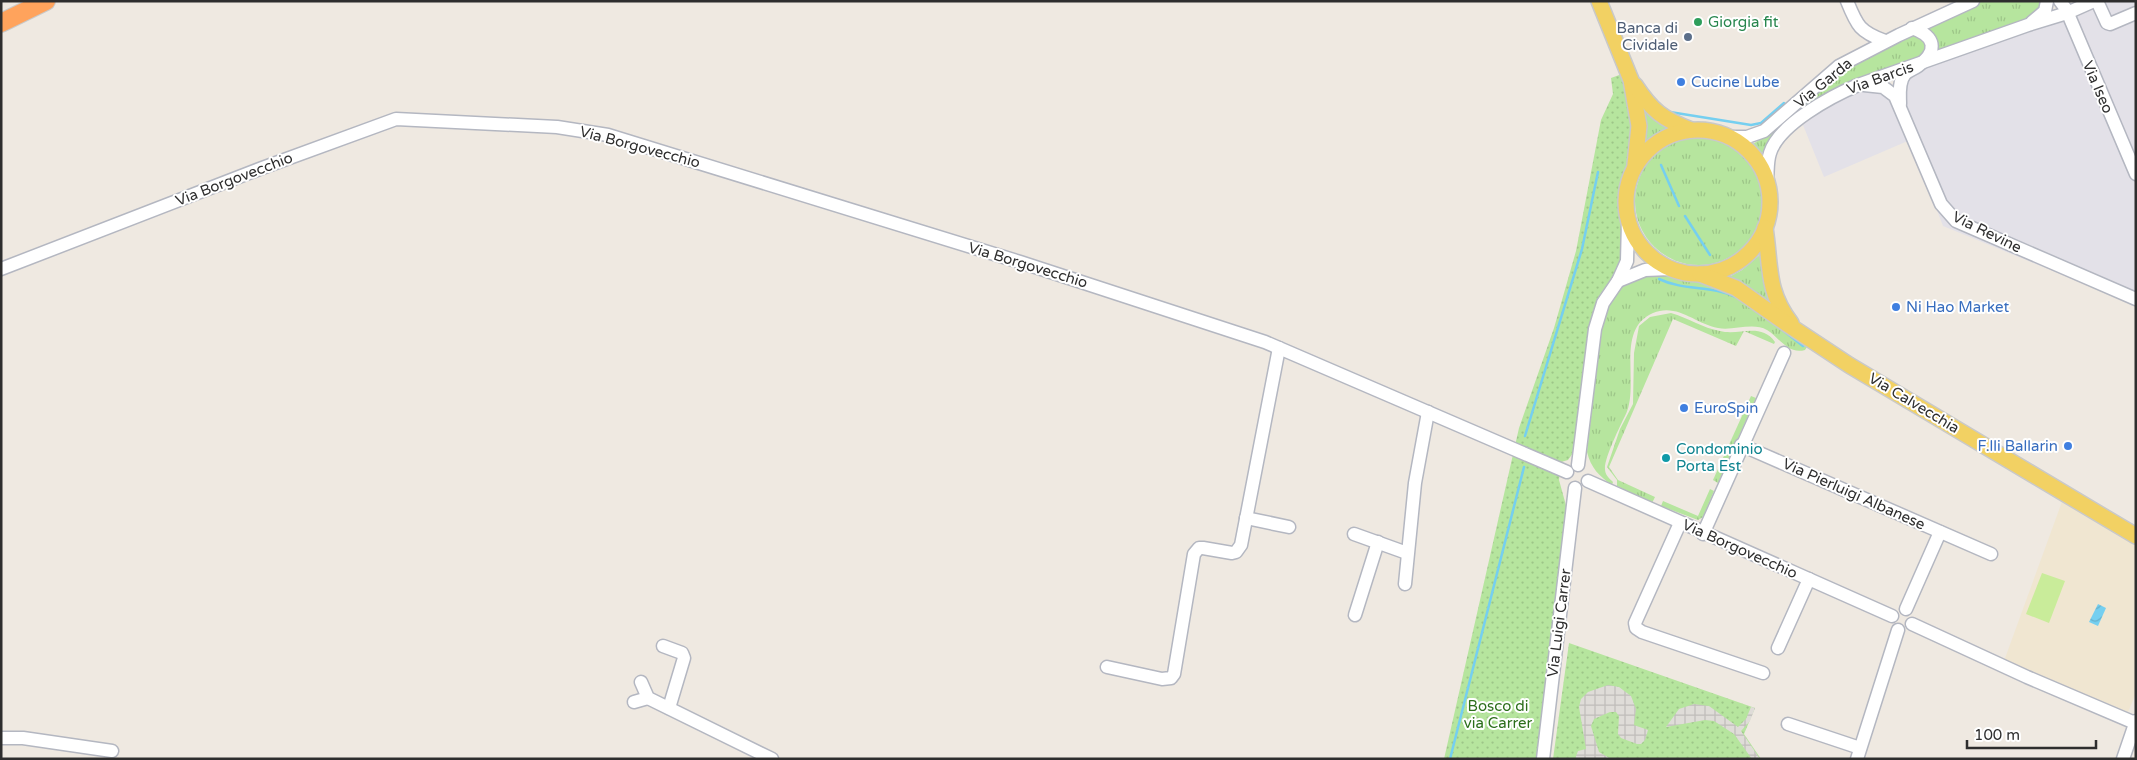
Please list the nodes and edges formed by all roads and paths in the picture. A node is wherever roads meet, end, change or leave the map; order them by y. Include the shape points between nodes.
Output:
1 (46, 1) edge
2 (1599, 1) edge
3 (1606, 1) edge
4 (1847, 1) edge
5 (1973, 1) edge
6 (2047, 1) edge
7 (2060, 1) edge
8 (2093, 2) edge
9 (2066, 7) edge
10 (2136, 13) edge
11 (1606, 17) junction
12 (1, 23) edge
13 (2028, 25) junction
14 (1912, 28) junction
15 (1886, 41) junction
16 (1922, 63) junction
17 (1632, 80) junction
18 (1847, 90) junction
19 (1900, 104) junction
20 (1691, 130) junction
21 (1729, 137) junction
22 (1634, 168) junction
23 (2136, 174) edge
24 (1766, 180) junction
25 (1628, 222) junction
26 (1765, 228) junction
27 (1, 269) edge
28 (1670, 269) junction
29 (1700, 274) junction
30 (1618, 281) junction
31 (2136, 299) edge
32 (1796, 330) junction
33 (1279, 348) junction
34 (1784, 352) dead end
35 (1428, 412) junction
36 (1741, 445) junction
37 (1578, 465) junction
38 (1567, 472) junction
39 (1588, 481) junction
40 (1576, 488) junction
41 (1246, 518) junction
42 (1680, 523) junction
43 (1289, 527) dead end
44 (1940, 532) junction
45 (1354, 534) dead end
46 (1703, 534) junction
47 (2136, 536) edge
48 (1378, 542) junction
49 (1407, 553) junction
50 (1991, 554) dead end
51 (1809, 579) junction
52 (1405, 584) dead end
53 (1906, 609) junction
54 (1355, 615) dead end
55 (1892, 616) junction
56 (1912, 624) junction
57 (1898, 630) junction
58 (663, 646) dead end
59 (1778, 648) dead end
60 (1107, 667) dead end
61 (1762, 673) dead end
62 (641, 682) dead end
63 (648, 698) junction
64 (634, 702) dead end
65 (669, 708) junction
66 (2136, 722) edge
67 (1788, 724) dead end
68 (1, 738) edge
69 (2132, 743) edge
70 (112, 751) dead end
71 (1859, 753) edge
72 (772, 759) edge
73 (1543, 759) edge
74 (2123, 759) edge

1 - 12 highway
2 - 11 main road
3 - 11 street
4 - 15 street via 1857,26
5 - 14 street, Via Garda
6 - 13 street, Via Barcis via 2045,11
7 - 9 street, Via Iseo
8 - 9 street
8 - 10 street via 2110,24
9 - 13 street, Via Barcis
9 - 23 street, Via Iseo
11 - 17 main road
13 - 16 street, Via Barcis
14 - 15 street, Via Garda
14 - 16 street, Via Barcis via 1926,33 1932,43 1932,50
15 - 21 street, Via Garda via 1839,66 1764,131 1747,137
16 - 18 street, Via Barcis
16 - 19 street, Via Revine via 1905,75 1901,82
17 - 20 main road via 1652,109
17 - 22 main road via 1639,126
18 - 19 street, Via Revine via 1876,85 1888,91
18 - 24 street, Via Barcis via 1809,112 1778,139 1770,154
19 - 31 street, Via Revine via 1938,197 1949,215
20 - 21 main road via 1711,131
20 - 22 main road via 1656,143
21 - 24 main road via 1751,153
22 - 25 main road via 1626,196
24 - 26 main road via 1770,202
25 - 28 main road via 1644,251
25 - 30 street via 1628,261
26 - 29 main road via 1755,246 1739,261 1719,271
26 - 32 main road, Via Calvecchia via 1771,284 1782,311
27 - 33 street, Via Borgovecchio via 396,119 557,127 608,135 847,208 1129,296
28 - 29 main road
28 - 30 street via 1645,270
29 - 32 main road, Via Calvecchia via 1736,288
30 - 37 street via 1603,304 1595,329
32 - 47 main road, Via Calvecchia
33 - 35 street, Via Borgovecchio
33 - 41 street
34 - 36 street
35 - 38 street, Via Borgovecchio
35 - 49 street
36 - 44 street, Via Pierluigi Albanese
36 - 46 street
37 - 38 street
37 - 39 street via 1587,472
38 - 40 street via 1568,483
39 - 40 street
39 - 42 street, Via Borgovecchio
40 - 73 street, Via Luigi Carrer
41 - 43 street
41 - 60 street via 1241,545 1236,552 1199,548 1194,554 1174,674 1162,679
42 - 46 street, Via Borgovecchio
42 - 61 street via 1635,623 1636,628
44 - 50 street, Via Pierluigi Albanese
44 - 53 street, Via Pierluigi Albanese
45 - 48 street
46 - 51 street, Via Borgovecchio
48 - 49 street
48 - 54 street
49 - 52 street
51 - 55 street, Via Borgovecchio
51 - 59 street
53 - 55 street via 1899,609
53 - 56 street via 1913,617
55 - 57 street via 1893,626
56 - 57 street via 1905,630
56 - 66 street
57 - 71 street
58 - 65 street via 682,653 684,658
62 - 63 street
63 - 64 street
63 - 65 street
65 - 72 street
66 - 69 street
67 - 71 street
68 - 70 street via 23,738
69 - 74 street

